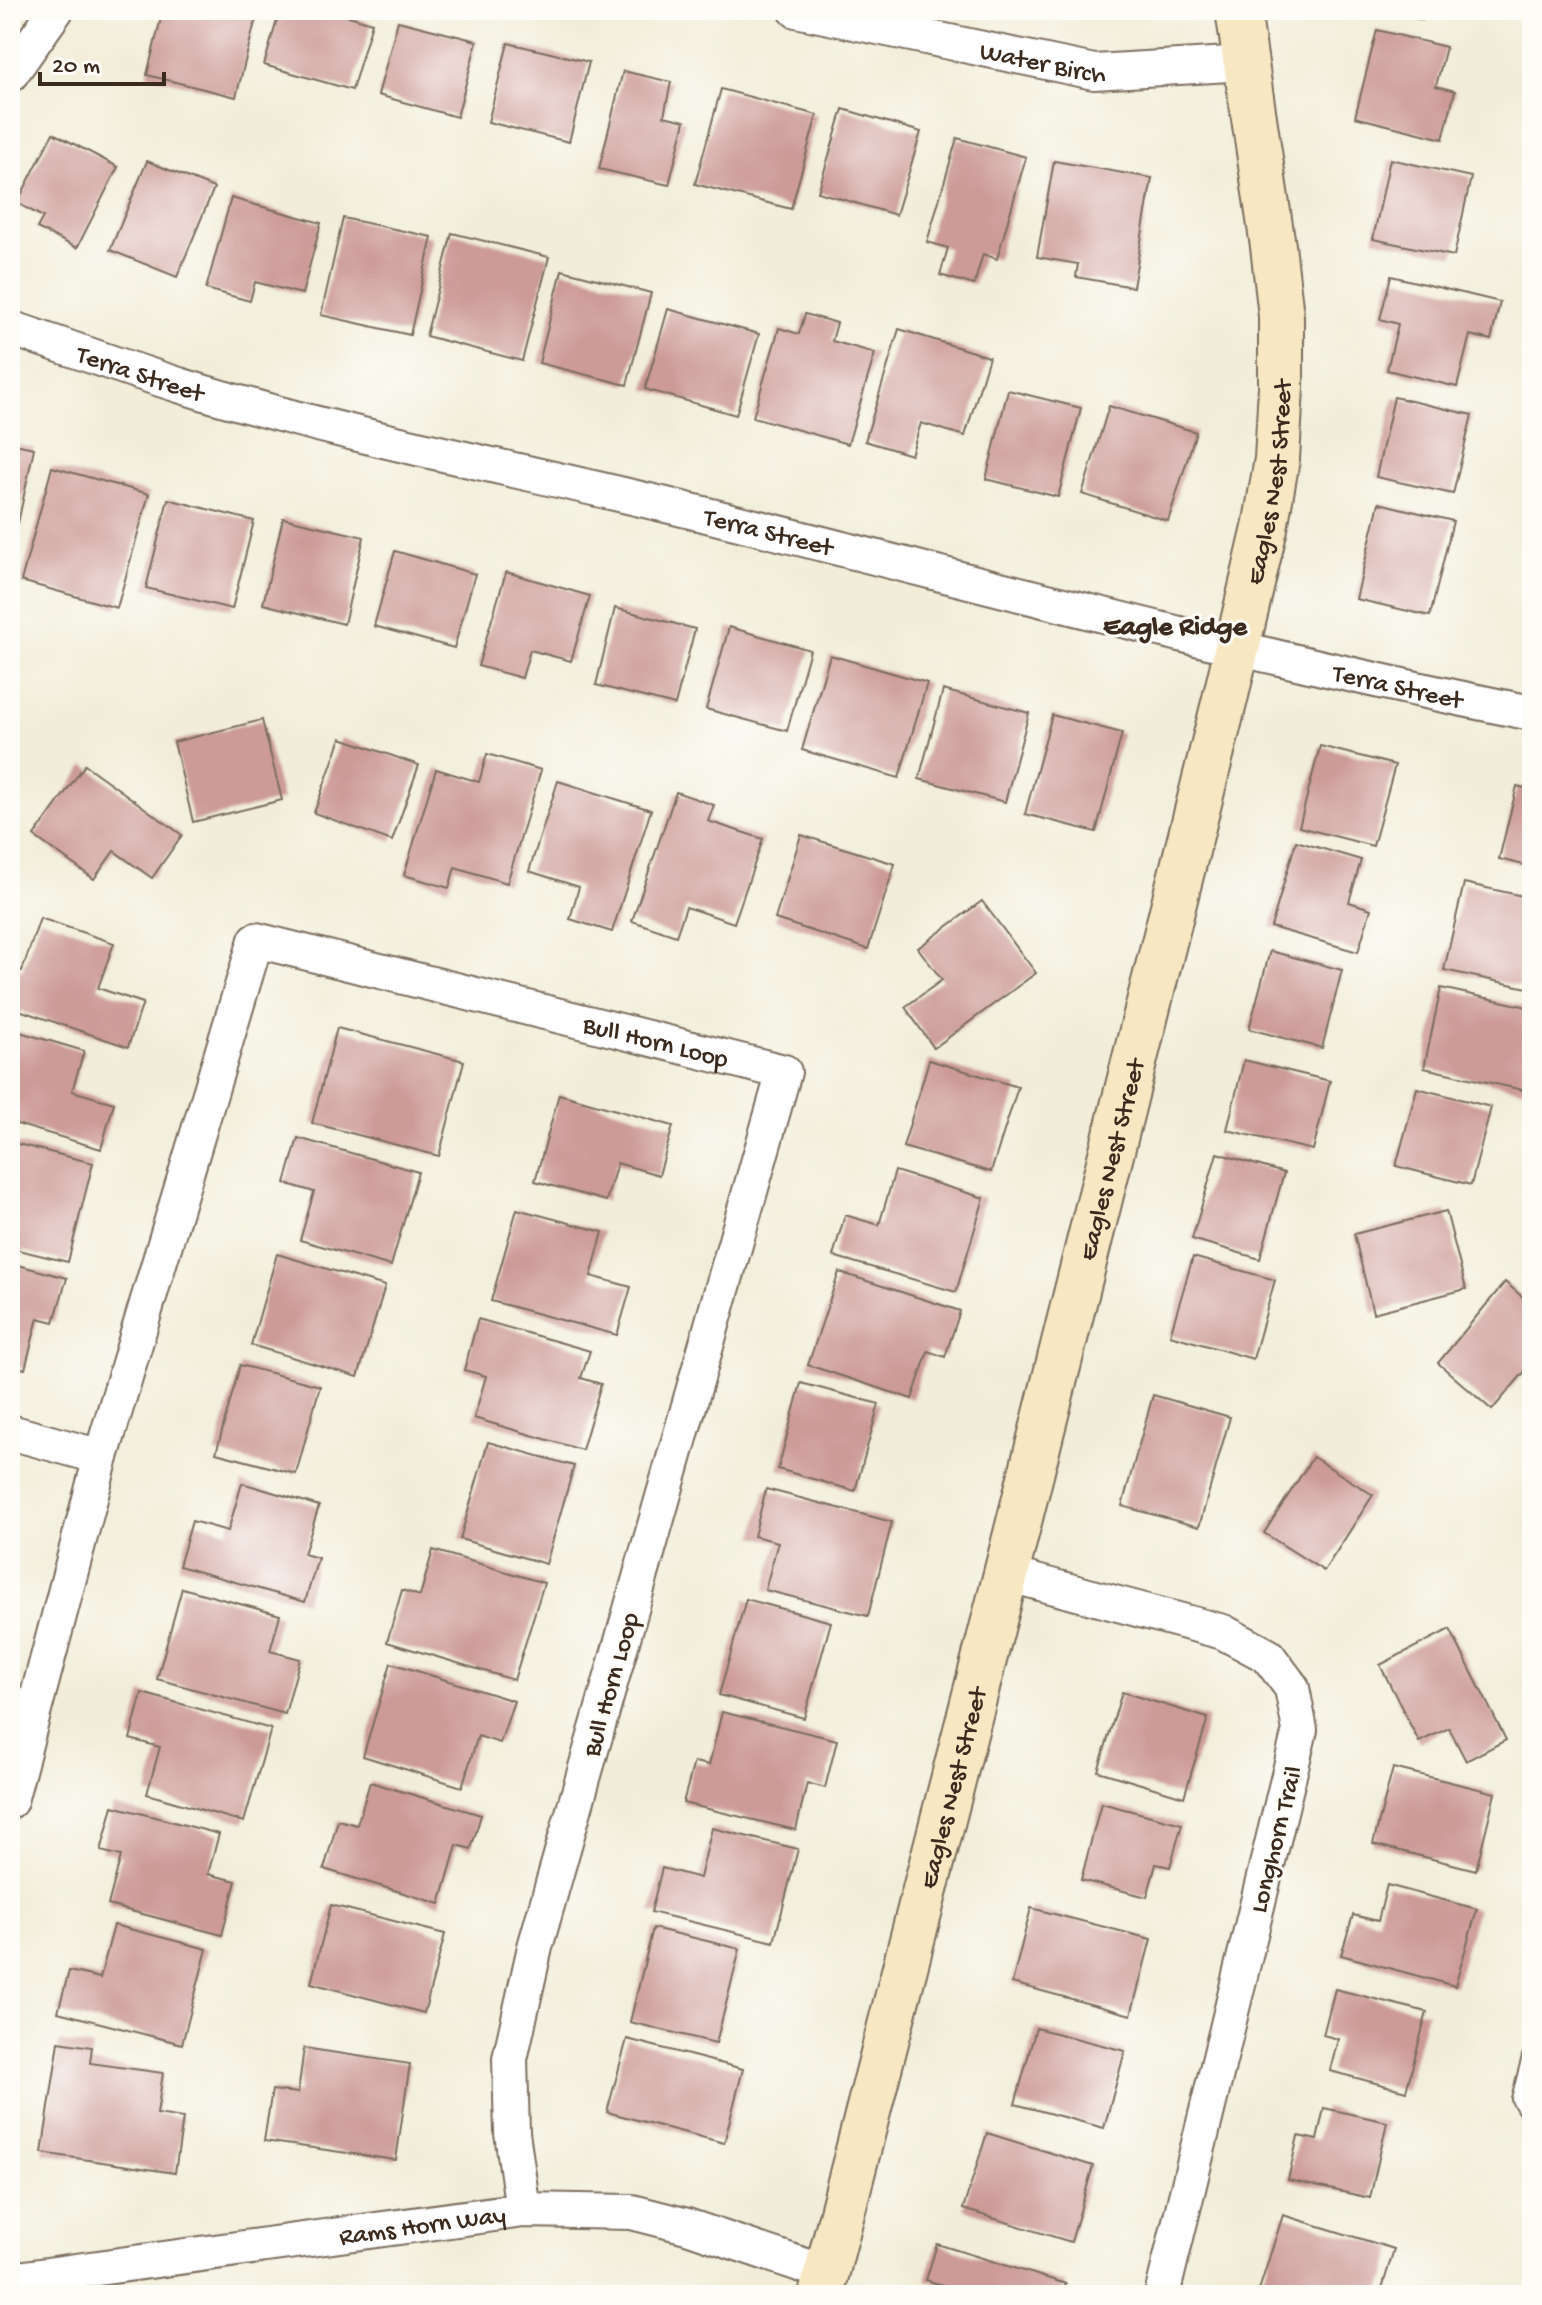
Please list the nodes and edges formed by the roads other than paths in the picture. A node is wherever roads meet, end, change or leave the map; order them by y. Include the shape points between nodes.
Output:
1 (56, 10) edge
2 (796, 10) edge
3 (1238, 10) edge
4 (1247, 63) junction
5 (10, 75) edge
6 (10, 328) edge
7 (1237, 649) junction
8 (1532, 713) edge
9 (10, 1432) edge
10 (101, 1457) junction
11 (1006, 1574) junction
12 (10, 1801) edge
13 (1532, 2057) edge
14 (1532, 2116) edge
15 (523, 2210) junction
16 (10, 2280) edge
17 (824, 2284) edge
18 (1162, 2295) edge

1 - 5 street
2 - 4 street, Water Birch via 1094,72
3 - 4 street, Eagles Nest Street
4 - 7 street, Eagles Nest Street via 1281,316 1281,387 1277,459
6 - 7 street, Terra Street via 183,386 362,435 704,514
7 - 8 street, Terra Street
7 - 11 street, Eagles Nest Street
9 - 10 street
10 - 12 street, Bull Horn Loop
10 - 15 street, Bull Horn Loop via 256,940 784,1072 535,1947 510,2059 512,2133
11 - 17 street, Eagles Nest Street
11 - 18 street, Longhorn Trail via 1223,1632 1268,1656 1292,1688 1300,1730
13 - 14 lane via 1521,2099
15 - 16 street, Rams Horn Way
15 - 17 street, Rams Horn Way via 632,2212 687,2226

